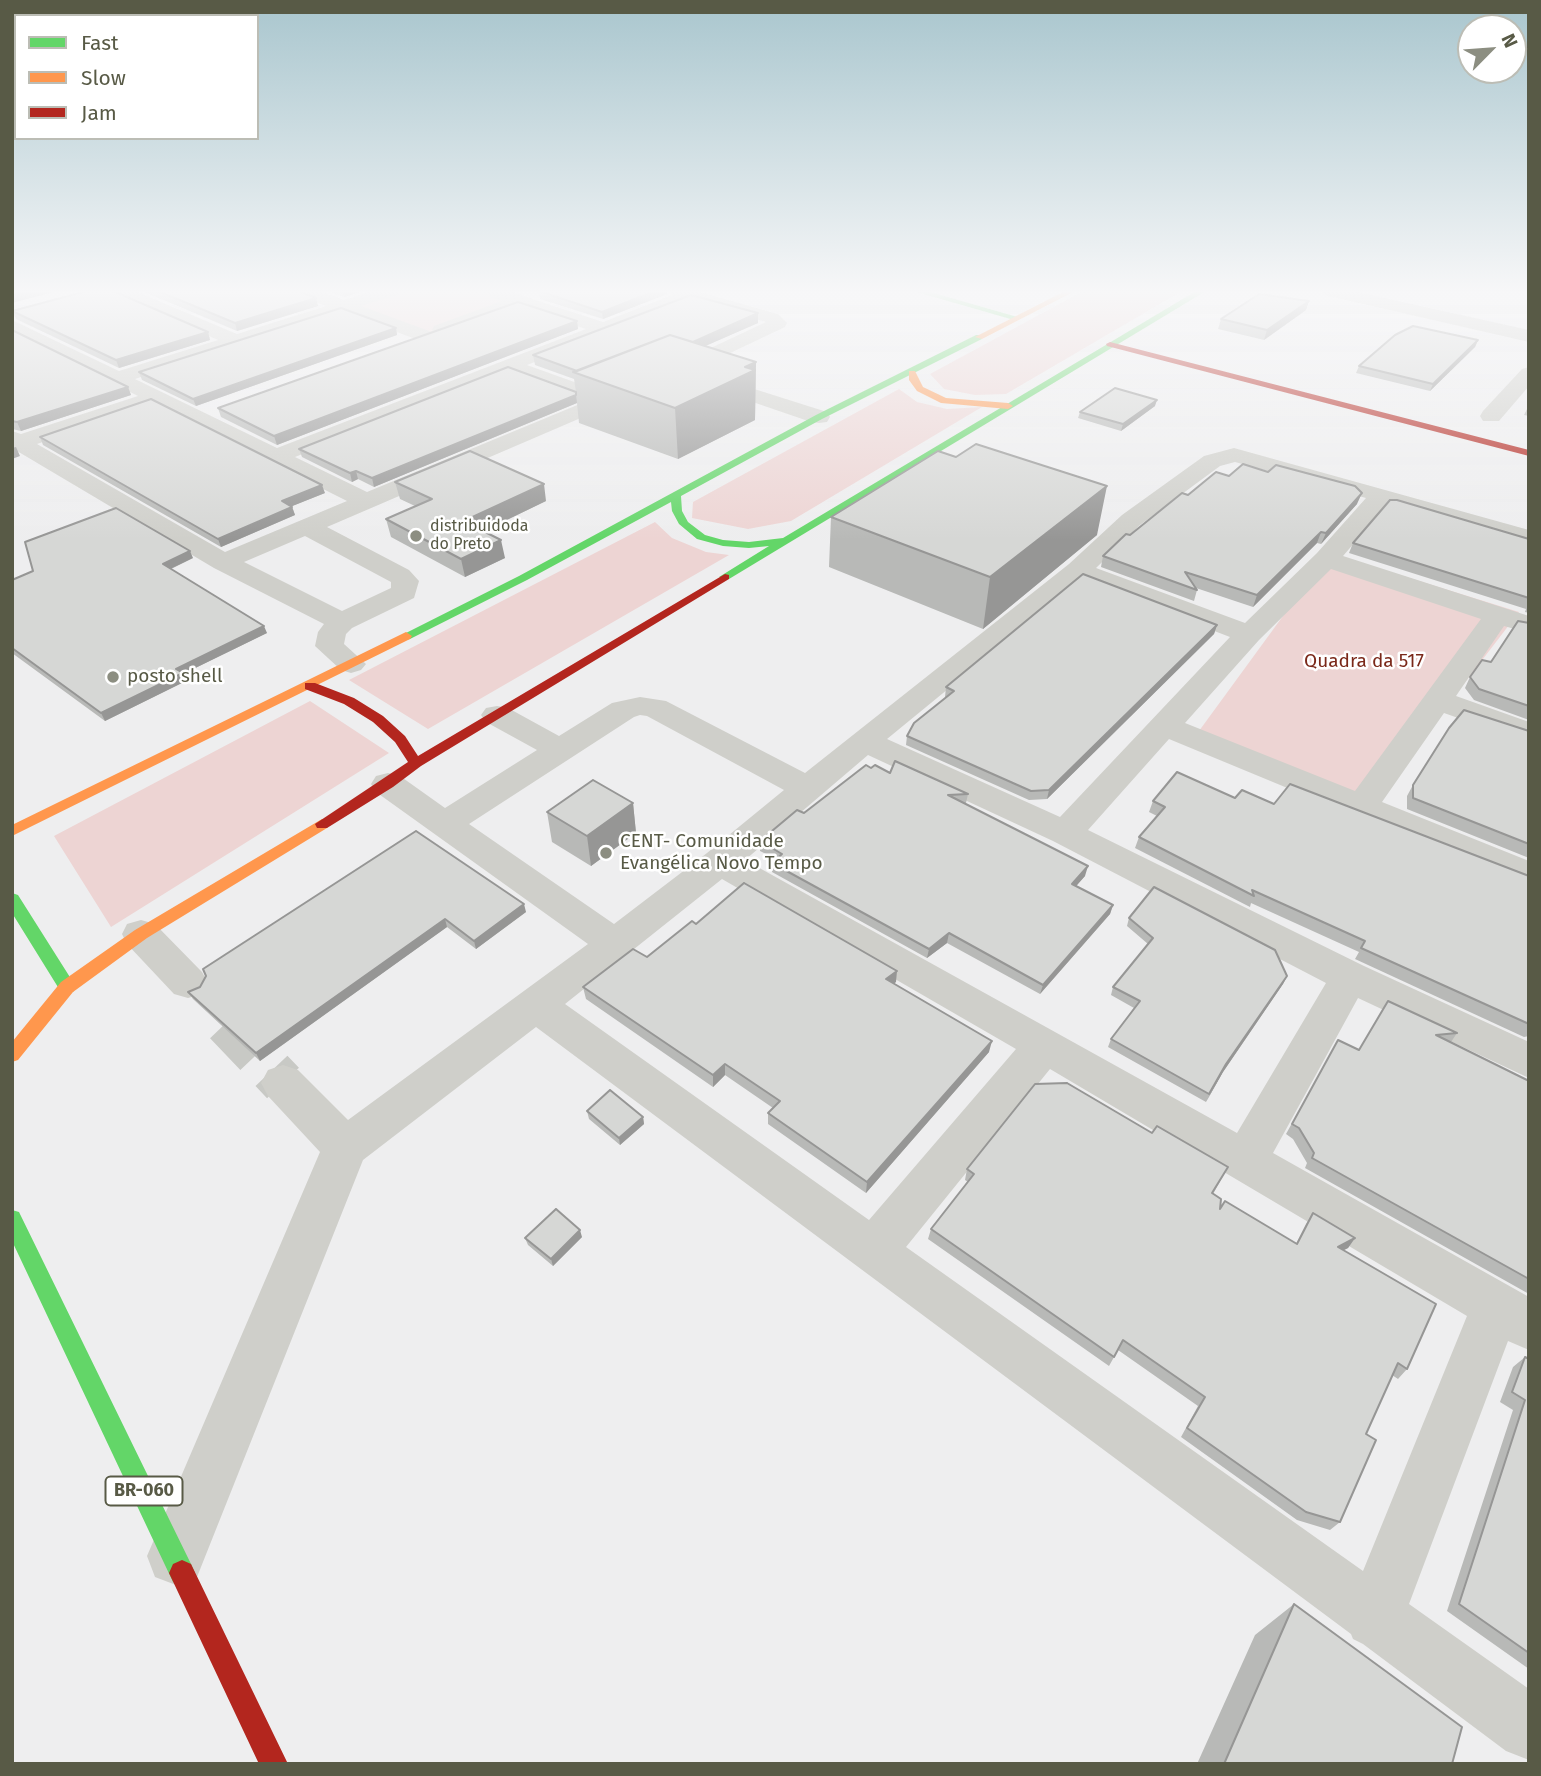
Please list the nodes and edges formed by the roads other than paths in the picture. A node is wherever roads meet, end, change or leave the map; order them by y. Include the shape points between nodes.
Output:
1 (912, 373) edge
2 (111, 374) edge
3 (131, 374) edge
4 (490, 374) edge
5 (532, 374) edge
6 (670, 374) edge
7 (691, 374) edge
8 (910, 374) edge
9 (1061, 374) edge
10 (1225, 374) edge
11 (1528, 374) edge
12 (118, 378) junction
13 (156, 397) junction
14 (605, 400) junction
15 (1008, 406) junction
16 (222, 407) edge
17 (197, 416) junction
18 (1491, 416) dead end
19 (819, 417) junction
20 (16, 440) edge
21 (1529, 453) edge
22 (932, 455) junction
23 (279, 456) junction
24 (959, 463) edge
25 (1382, 495) junction
26 (676, 496) junction
27 (368, 502) junction
28 (307, 527) junction
29 (1529, 538) edge
30 (789, 540) junction
31 (1326, 559) junction
32 (223, 562) junction
33 (1078, 570) junction
34 (1498, 615) junction
35 (342, 622) junction
36 (1529, 625) edge
37 (1249, 634) junction
38 (351, 664) junction
39 (310, 686) junction
40 (1440, 700) junction
41 (497, 715) junction
42 (1165, 726) junction
43 (1529, 733) edge
44 (864, 741) junction
45 (560, 750) junction
46 (416, 763) junction
47 (388, 784) junction
48 (807, 788) junction
49 (1362, 806) junction
50 (443, 825) junction
51 (12, 831) edge
52 (1065, 833) junction
53 (720, 862) junction
54 (1529, 875) edge
55 (12, 900) edge
56 (141, 934) junction
57 (613, 942) junction
58 (1350, 977) junction
59 (188, 983) dead end
60 (67, 987) junction
61 (536, 1005) junction
62 (1045, 1045) junction
63 (12, 1055) edge
64 (1529, 1061) edge
65 (284, 1083) tunnel mouth
66 (345, 1147) junction
67 (1245, 1161) junction
68 (12, 1219) edge
69 (873, 1251) junction
70 (1512, 1316) edge
71 (176, 1556) junction
72 (1374, 1618) junction
73 (1529, 1728) edge
74 (274, 1764) edge

1 - 15 main road via 920,389 944,401
2 - 12 street
3 - 12 street
4 - 23 street
5 - 14 street
6 - 14 street
7 - 19 street
8 - 19 main road
9 - 15 main road
10 - 21 main road
11 - 18 street
12 - 13 street
13 - 17 street
13 - 20 street
14 - 27 street
15 - 22 main road
16 - 17 street
17 - 23 street
19 - 26 main road
20 - 32 street
22 - 24 street
22 - 30 main road
23 - 27 street
25 - 29 street
25 - 31 street
25 - 33 street via 1234,455 1212,461 1118,516
26 - 30 main road via 684,524 701,537 749,545
26 - 38 main road
27 - 28 street
28 - 32 street
28 - 35 street via 406,582 404,592
30 - 41 main road
31 - 34 street
31 - 37 street
32 - 35 street
33 - 37 street
33 - 44 street
34 - 36 street
34 - 40 street
35 - 38 street via 332,632 329,646
37 - 42 street
38 - 39 main road
39 - 46 main road via 349,701 378,719 400,739
39 - 51 main road
40 - 43 street
40 - 49 street
41 - 45 street
41 - 46 main road
42 - 49 street
42 - 52 street
44 - 48 street
44 - 52 street
45 - 48 street via 623,710 655,708
45 - 50 street
46 - 47 main road
47 - 50 street
47 - 56 main road
48 - 53 street
49 - 54 street
50 - 57 street
52 - 58 street
53 - 57 street
53 - 62 street
55 - 60 main road
56 - 59 street
56 - 60 main road
57 - 61 street
58 - 64 street
58 - 67 street
60 - 63 main road
61 - 66 street
61 - 69 street
62 - 67 street
62 - 69 street
65 - 66 street
66 - 71 street
67 - 70 street
68 - 71 main road, BR-060
69 - 72 street
70 - 72 street
71 - 74 main road, BR-060
72 - 73 street

